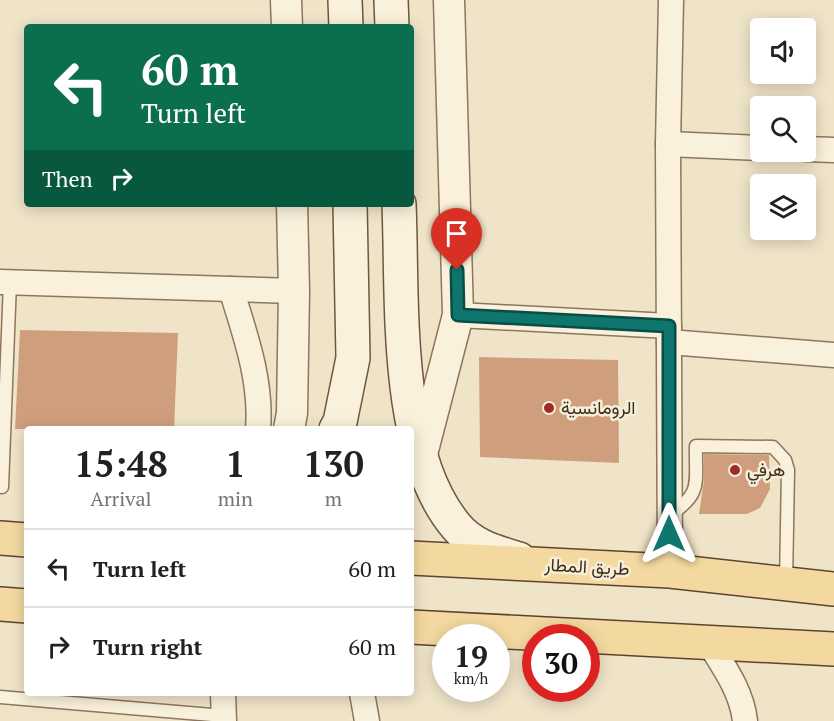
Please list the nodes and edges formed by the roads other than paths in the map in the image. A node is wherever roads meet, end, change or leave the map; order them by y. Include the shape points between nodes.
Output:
1 (286, 0) edge
2 (345, 0) edge
3 (391, 0) edge
4 (449, 0) edge
5 (672, 0) edge
6 (287, 24) edge
7 (345, 24) edge
8 (392, 24) edge
9 (668, 144) junction
10 (750, 148) edge
11 (816, 149) edge
12 (834, 150) edge
13 (292, 207) edge
14 (350, 207) edge
15 (399, 207) edge
16 (5, 282) edge
17 (231, 289) junction
18 (294, 291) junction
19 (458, 315) junction
20 (669, 334) junction
21 (834, 354) edge
22 (258, 426) edge
23 (290, 426) edge
24 (338, 426) edge
25 (413, 426) edge
26 (414, 431) edge
27 (421, 458) junction
28 (2, 487) dead end
29 (669, 516) junction
30 (0, 538) edge
31 (24, 540) edge
32 (414, 558) edge
33 (535, 564) junction
34 (670, 571) junction
35 (786, 584) junction
36 (834, 589) edge
37 (0, 604) edge
38 (24, 606) edge
39 (414, 627) edge
40 (709, 643) junction
41 (834, 650) edge
42 (363, 696) edge
43 (0, 697) edge
44 (224, 710) edge
45 (367, 721) edge
46 (745, 721) edge

1 - 6 street
2 - 7 main road
3 - 8 main road
4 - 19 street
5 - 9 street
9 - 10 street
9 - 20 street
11 - 12 street
13 - 18 street
14 - 24 main road via 353,358
15 - 25 main road via 406,373
16 - 17 street
16 - 28 lane
17 - 18 street
17 - 22 street via 249,348 260,409
18 - 23 street
19 - 20 street
19 - 27 street
20 - 21 street
20 - 29 street
26 - 27 main road
27 - 33 main road via 435,494 456,527 481,547
29 - 34 street
29 - 35 lane via 690,501 695,492 696,446 773,447 788,470
30 - 31 main road
32 - 33 main road, طريق المطار
33 - 34 main road, طريق المطار
34 - 35 main road, طريق المطار
35 - 36 main road, طريق المطار
37 - 38 main road
39 - 40 main road
40 - 41 main road
40 - 46 street via 735,687
42 - 45 street
43 - 44 lane

